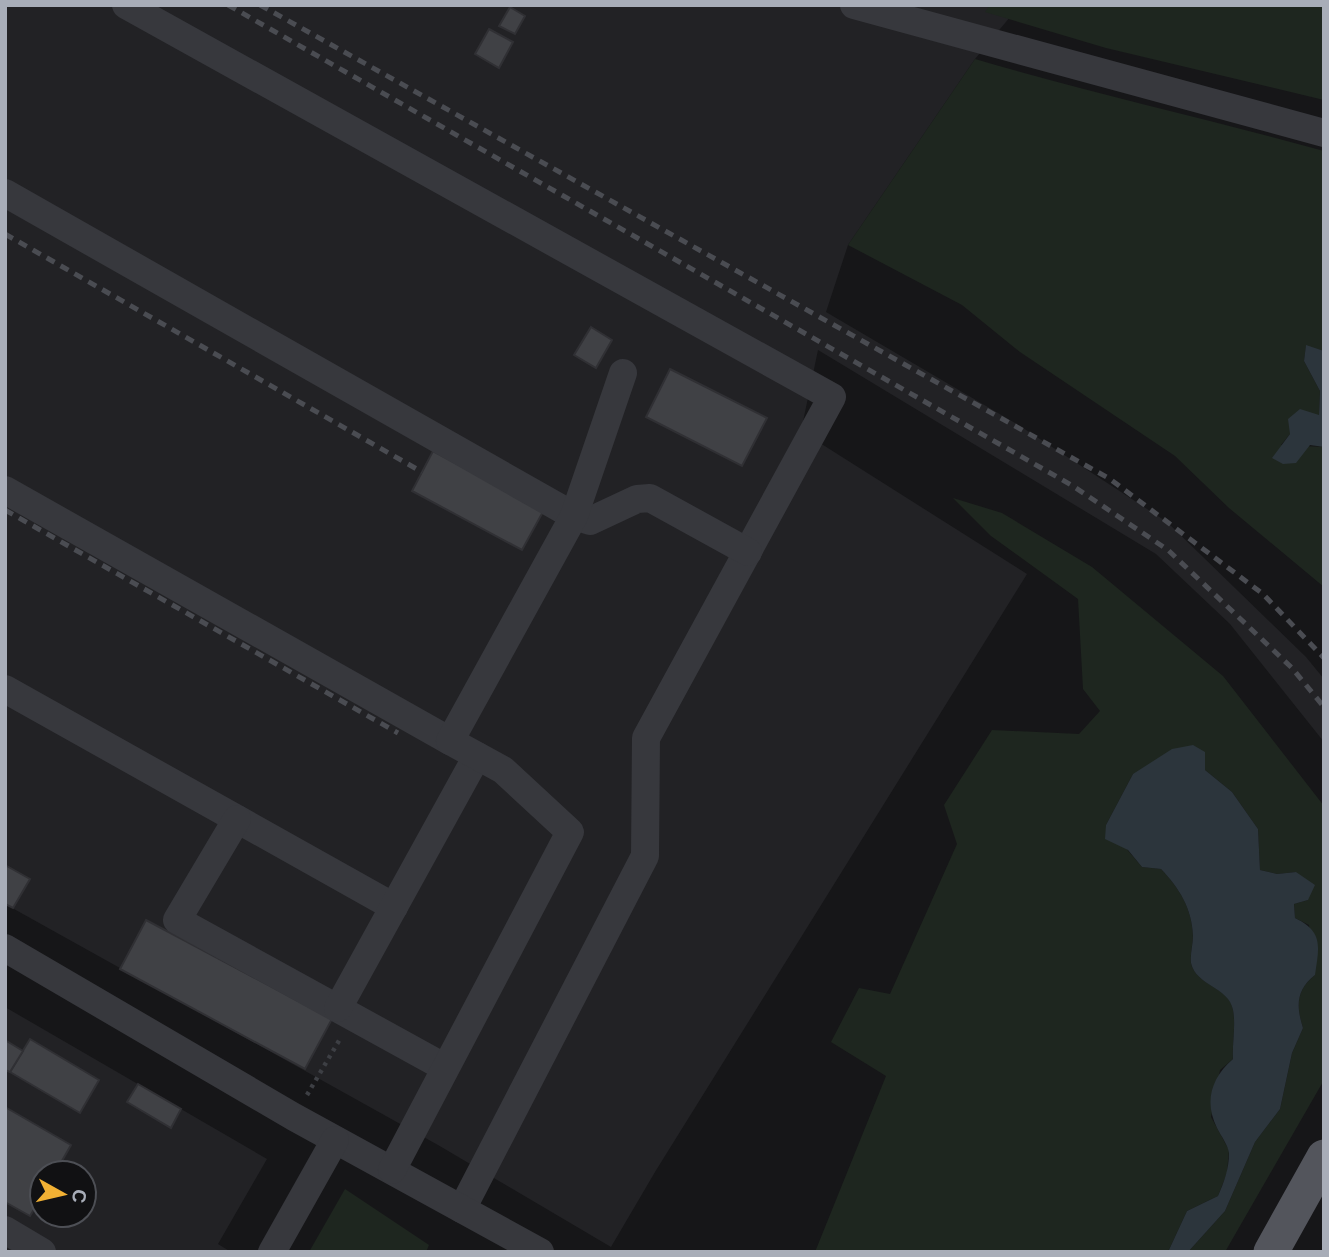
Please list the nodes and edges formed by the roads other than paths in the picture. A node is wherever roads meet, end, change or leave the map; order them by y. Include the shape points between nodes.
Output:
1 (127, 5) edge
2 (854, 5) edge
3 (1324, 133) edge
4 (5, 193) edge
5 (623, 373) dead end
6 (5, 490) edge
7 (574, 516) junction
8 (748, 552) junction
9 (5, 689) edge
10 (450, 741) junction
11 (477, 756) junction
12 (237, 819) junction
13 (394, 907) junction
14 (5, 948) edge
15 (341, 1020) junction
16 (444, 1067) junction
17 (335, 1140) junction
18 (1324, 1157) edge
19 (392, 1170) junction
20 (462, 1209) junction
21 (5, 1230) edge
22 (42, 1252) edge
23 (272, 1252) edge
24 (540, 1252) edge
25 (1271, 1252) edge

1 - 8 lane via 832,397
2 - 3 lane
4 - 7 lane
5 - 7 lane
6 - 10 lane
7 - 8 lane via 590,521 637,499 650,498
7 - 10 lane
8 - 20 lane via 646,738 645,856
9 - 12 lane
10 - 11 lane
11 - 13 lane
11 - 16 lane via 503,770 570,832
12 - 13 lane
12 - 15 lane via 177,920
13 - 15 lane
14 - 17 lane
15 - 16 lane
16 - 19 lane
17 - 19 lane
17 - 23 lane
18 - 25 main road
19 - 20 lane
20 - 24 lane
21 - 22 lane

